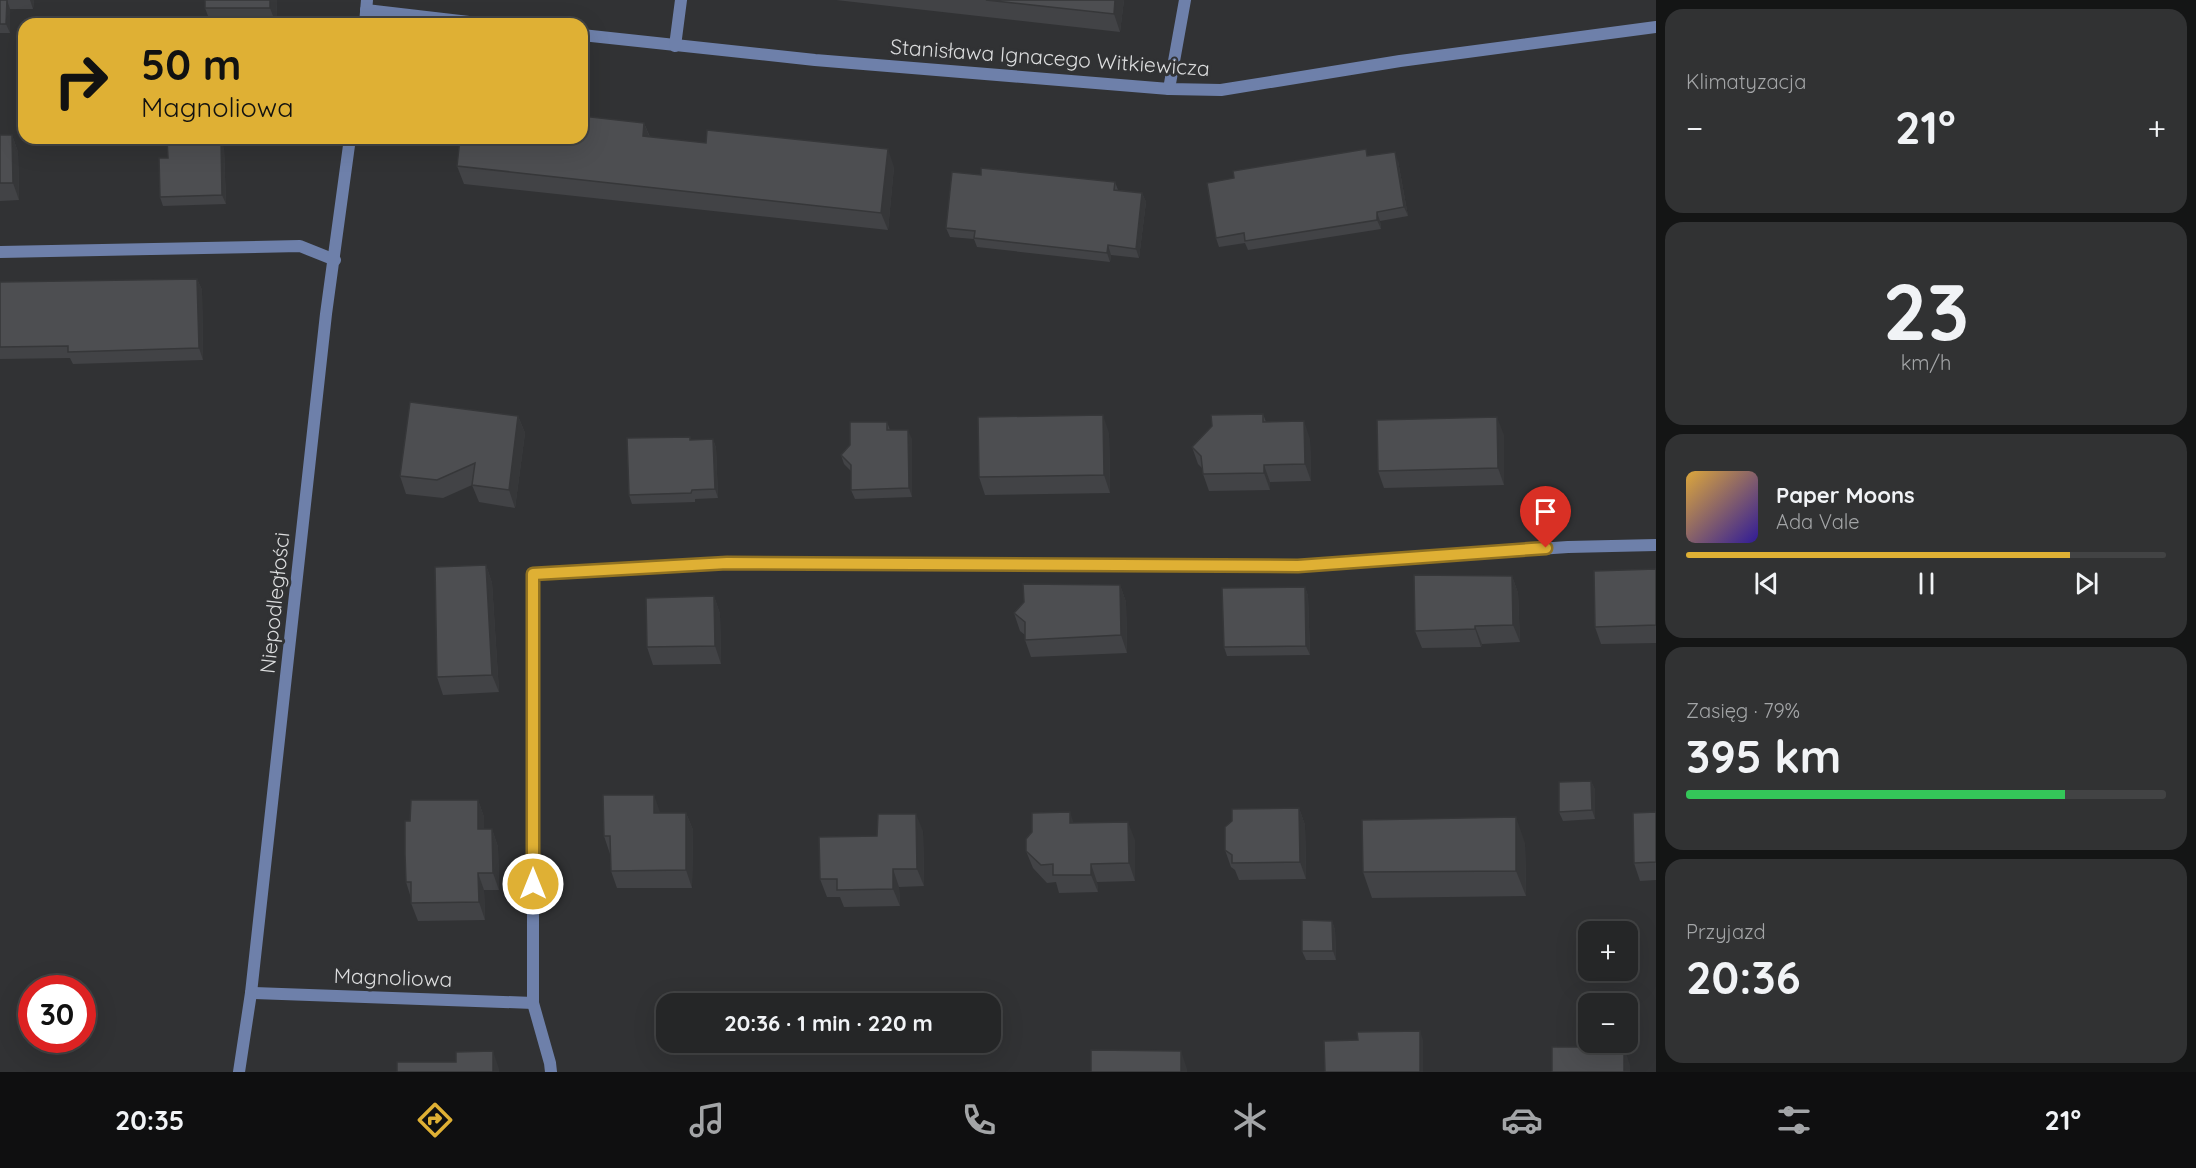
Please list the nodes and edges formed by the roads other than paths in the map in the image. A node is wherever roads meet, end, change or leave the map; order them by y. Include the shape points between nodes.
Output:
1 (681, 0) edge
2 (1185, 0) edge
3 (367, 5) edge
4 (448, 18) edge
5 (1656, 27) edge
6 (588, 36) edge
7 (675, 46) junction
8 (1169, 89) junction
9 (349, 144) edge
10 (0, 252) edge
11 (335, 260) junction
12 (1656, 545) edge
13 (251, 993) junction
14 (533, 1003) junction
15 (239, 1072) edge
16 (551, 1072) edge

1 - 7 street
2 - 8 street
3 - 4 street
5 - 8 street, Stanisława Ignacego Witkiewicza via 1400,61 1221,90
6 - 7 street, Stanisława Ignacego Witkiewicza
7 - 8 street, Stanisława Ignacego Witkiewicza
9 - 11 street, Niepodległości
10 - 11 street via 300,246
11 - 13 street, Niepodległości
12 - 14 street via 1569,547 1298,566 727,563 533,574
13 - 14 street, Magnoliowa
13 - 15 street, Niepodległości
14 - 16 street

